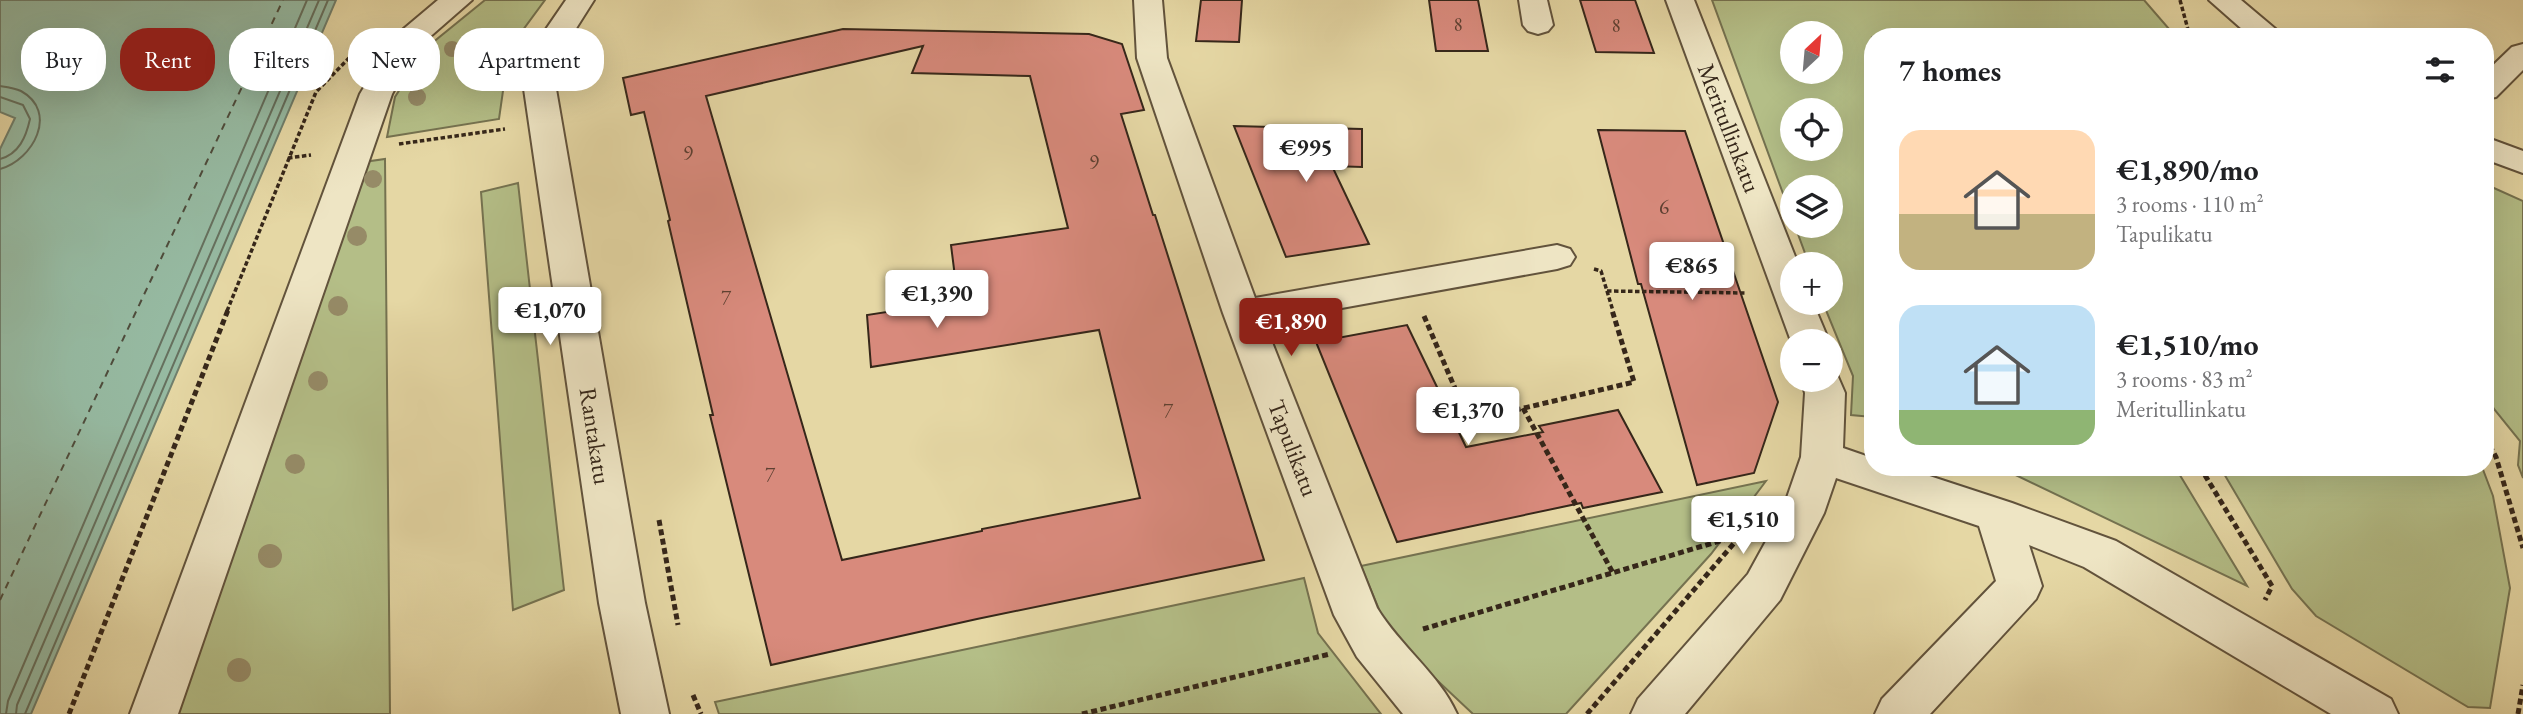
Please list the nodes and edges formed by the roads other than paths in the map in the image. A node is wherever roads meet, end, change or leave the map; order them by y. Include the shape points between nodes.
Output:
1 (458, 0) edge
2 (580, 0) edge
3 (1148, 0) edge
4 (1680, 0) edge
5 (2222, 0) edge
6 (2258, 28) edge
7 (2523, 53) edge
8 (2494, 81) edge
9 (2494, 151) edge
10 (2523, 163) edge
11 (1557, 257) road end
12 (1780, 263) edge
13 (1242, 313) junction
14 (1825, 392) edge
15 (1822, 457) junction
16 (1864, 471) edge
17 (1879, 476) edge
18 (1997, 515) junction
19 (154, 714) edge
20 (645, 714) edge
21 (1433, 714) edge
22 (1655, 714) edge
23 (1899, 714) edge
24 (2374, 714) edge

1 - 19 street via 405,43 376,94
2 - 20 street, Rantakatu via 555,38 540,89 622,603
3 - 13 street, Tapulikatu via 1152,58
4 - 12 street, Meritullinkatu
5 - 6 street
7 - 8 street
9 - 10 street
11 - 13 street
13 - 21 street, Tapulikatu via 1357,615 1373,643
14 - 15 street
15 - 16 street
15 - 22 street via 1803,513 1764,587
17 - 18 street
18 - 23 street via 2020,586
18 - 24 street via 2100,554

